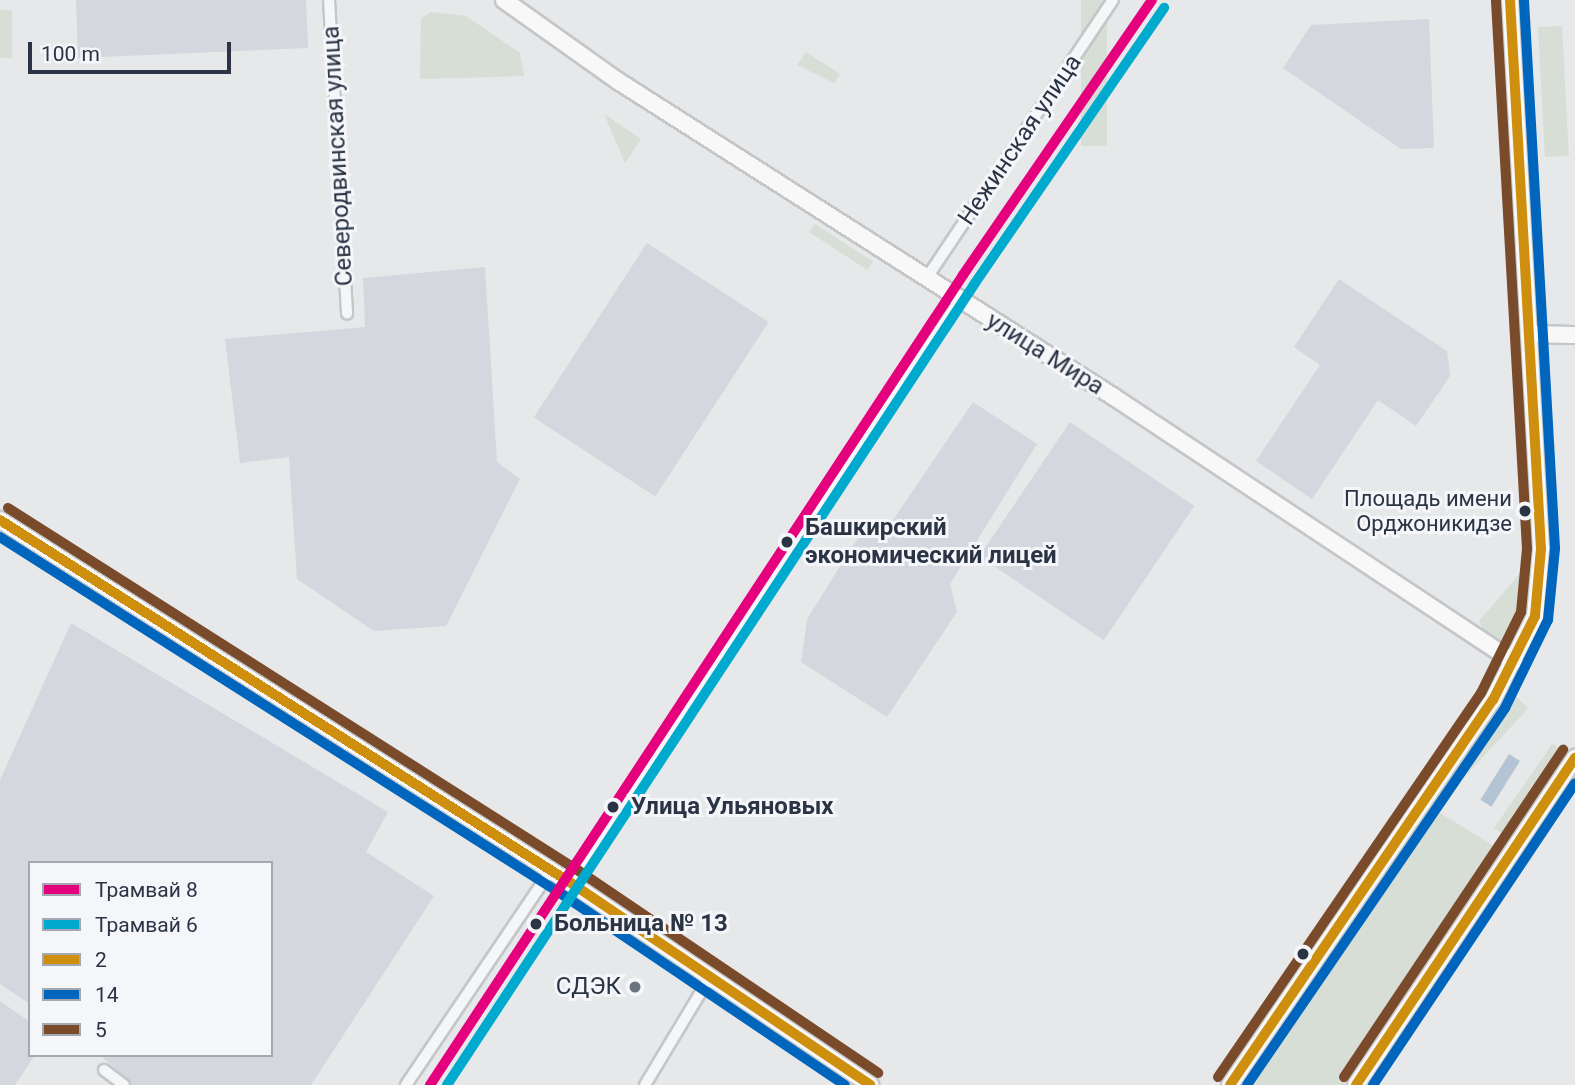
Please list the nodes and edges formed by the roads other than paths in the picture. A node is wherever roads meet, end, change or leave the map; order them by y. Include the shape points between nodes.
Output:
1 (329, 0) edge
2 (505, 0) edge
3 (1113, 0) edge
4 (1510, 0) edge
5 (926, 279) junction
6 (959, 300) junction
7 (347, 313) dead end
8 (1530, 334) junction
9 (1575, 335) edge
10 (0, 520) edge
11 (1514, 662) junction
12 (1575, 758) edge
13 (551, 870) junction
14 (571, 883) junction
15 (710, 977) junction
16 (104, 1070) dead end
17 (124, 1085) edge
18 (406, 1085) edge
19 (645, 1085) edge
20 (870, 1085) edge
21 (1230, 1085) edge
22 (1356, 1085) edge

1 - 7 street, Северодвинская улица
2 - 5 main road, улица Мира via 618,81
3 - 5 street, Нежинская улица
4 - 8 main road
5 - 6 main road, улица Мира
6 - 11 main road, улица Мира
6 - 14 street
8 - 9 main road
8 - 11 main road via 1540,585
10 - 13 main road
11 - 21 main road
12 - 22 main road
13 - 14 main road
13 - 18 street
14 - 15 main road
15 - 19 street
15 - 20 main road
16 - 17 street

